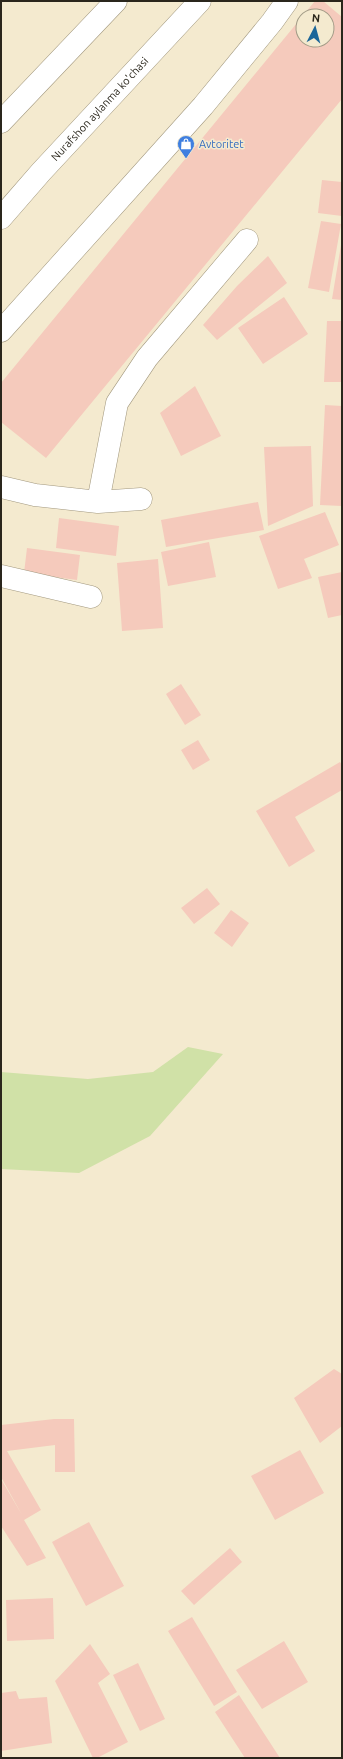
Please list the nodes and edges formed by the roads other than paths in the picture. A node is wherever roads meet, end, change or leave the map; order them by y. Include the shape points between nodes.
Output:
1 (116, 1) edge
2 (200, 1) edge
3 (287, 1) edge
4 (1, 122) edge
5 (1, 218) edge
6 (247, 240) dead end
7 (1, 331) edge
8 (1, 487) edge
9 (141, 499) dead end
10 (98, 502) junction
11 (1, 576) edge
12 (91, 597) dead end

1 - 4 main road
2 - 5 main road, Nurafshon aylanma ko'chasi
3 - 7 main road via 203,106
6 - 10 main road via 147,358 117,403
8 - 10 main road via 34,495
9 - 10 main road
11 - 12 main road

